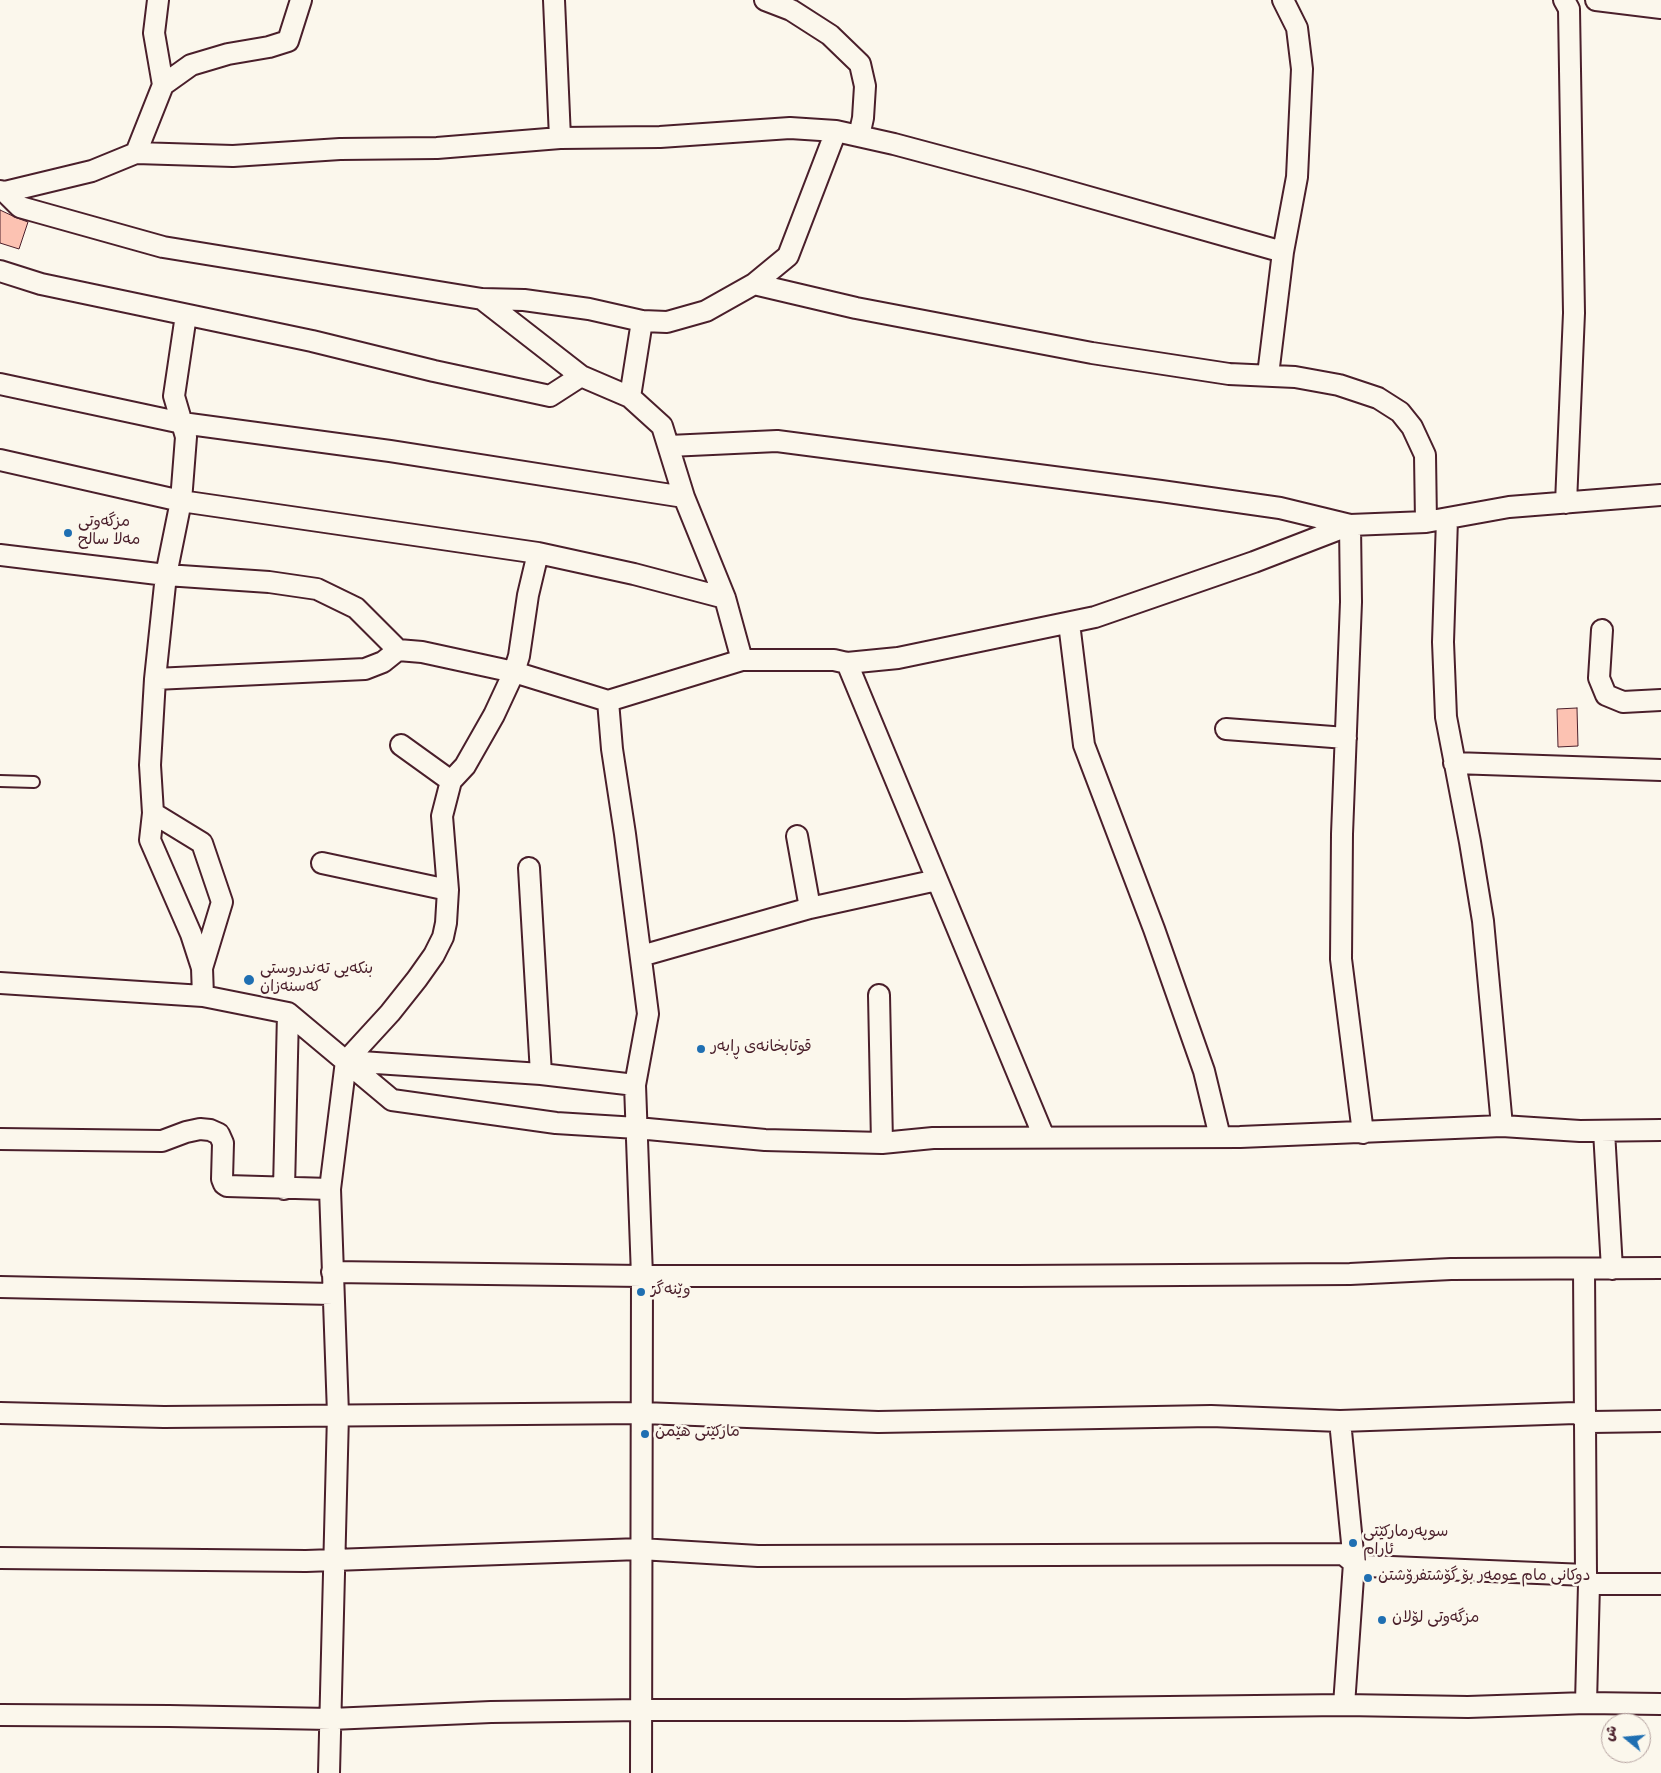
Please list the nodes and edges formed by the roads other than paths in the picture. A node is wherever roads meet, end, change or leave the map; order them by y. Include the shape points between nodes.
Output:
1 (158, 0) edge
2 (301, 0) edge
3 (554, 0) edge
4 (765, 0) edge
5 (1564, 0) edge
6 (1596, 0) edge
7 (1287, 1) edge
8 (791, 5) edge
9 (1661, 8) edge
10 (163, 85) junction
11 (836, 132) junction
12 (859, 136) junction
13 (560, 138) junction
14 (136, 153) junction
15 (2, 192) edge
16 (1282, 252) junction
17 (0, 271) edge
18 (754, 284) junction
19 (482, 299) junction
20 (186, 315) junction
21 (642, 321) junction
22 (581, 376) junction
23 (1268, 376) junction
24 (0, 384) edge
25 (630, 397) junction
26 (182, 423) junction
27 (669, 446) junction
28 (0, 460) edge
29 (1661, 495) edge
30 (684, 497) junction
31 (181, 501) junction
32 (1566, 503) junction
33 (1447, 519) junction
34 (1426, 522) junction
35 (1350, 525) junction
36 (538, 553) junction
37 (0, 555) edge
38 (166, 575) junction
39 (725, 598) junction
40 (1069, 622) junction
41 (1602, 630) dead end
42 (398, 650) junction
43 (742, 660) junction
44 (847, 663) junction
45 (514, 672) junction
46 (155, 679) junction
47 (1661, 700) edge
48 (608, 701) junction
49 (1226, 729) dead end
50 (1346, 738) junction
51 (401, 745) dead end
52 (1454, 763) junction
53 (1661, 770) edge
54 (0, 781) edge
55 (451, 781) junction
56 (34, 782) dead end
57 (153, 814) junction
58 (797, 836) dead end
59 (322, 862) dead end
60 (529, 868) dead end
61 (937, 880) junction
62 (448, 890) junction
63 (810, 908) junction
64 (641, 956) junction
65 (202, 968) junction
66 (0, 983) edge
67 (879, 995) dead end
68 (203, 996) junction
69 (288, 1013) junction
70 (346, 1061) junction
71 (541, 1074) junction
72 (635, 1085) junction
73 (1502, 1126) junction
74 (638, 1128) junction
75 (1661, 1130) edge
76 (1604, 1131) junction
77 (1363, 1133) junction
78 (1044, 1137) junction
79 (1220, 1137) junction
80 (0, 1139) edge
81 (882, 1143) junction
82 (284, 1189) junction
83 (330, 1189) junction
84 (1661, 1268) edge
85 (1584, 1269) junction
86 (1612, 1269) junction
87 (332, 1272) junction
88 (642, 1276) junction
89 (0, 1287) edge
90 (333, 1294) junction
91 (0, 1413) edge
92 (642, 1413) junction
93 (338, 1414) junction
94 (1584, 1418) junction
95 (1340, 1421) junction
96 (1661, 1421) edge
97 (640, 1550) junction
98 (0, 1558) edge
99 (335, 1559) junction
100 (1354, 1563) junction
101 (1588, 1580) junction
102 (1661, 1584) edge
103 (1586, 1703) junction
104 (1661, 1704) edge
105 (1344, 1705) junction
106 (642, 1710) junction
107 (0, 1715) edge
108 (331, 1719) junction
109 (329, 1773) edge
110 (640, 1773) edge

1 - 10 street via 154,33
2 - 10 street via 288,41 192,65
3 - 13 street
4 - 8 street
5 - 32 street via 1569,9 1574,313
6 - 9 street
7 - 16 street via 1297,28 1302,68 1297,177
8 - 12 street via 830,35 860,64 865,86
10 - 14 street
11 - 12 street
11 - 13 street via 790,128 660,137
11 - 18 street via 788,256
12 - 16 street via 1035,181
13 - 14 street via 437,148 340,149 233,156
14 - 15 street via 92,171
15 - 19 street via 20,207 163,247
16 - 23 street
17 - 20 street via 41,284
18 - 21 street via 706,311 667,322
18 - 23 street via 856,308 1092,352 1229,374
19 - 21 street via 524,300 589,309
19 - 22 street
20 - 22 street via 550,396
20 - 26 street via 174,396
21 - 25 street
22 - 25 street
23 - 34 street via 1339,385 1378,398 1400,412 1412,427 1425,455
24 - 26 street
25 - 27 street via 662,426
26 - 30 street
26 - 31 street via 186,436
27 - 30 street
27 - 35 street via 776,441 1161,490 1280,508
28 - 31 street
29 - 32 street
30 - 39 street
31 - 36 street
31 - 38 street
32 - 33 street via 1509,506
33 - 34 street
33 - 52 street via 1443,642 1446,717
34 - 35 street
35 - 40 street via 1095,617
35 - 50 street
36 - 39 street
36 - 45 street
37 - 38 street
38 - 42 street via 317,589 356,608
38 - 46 street
39 - 43 street
40 - 44 street via 898,658
40 - 79 street via 1084,745 1204,1071
41 - 47 street via 1599,678 1606,695 1623,702
42 - 45 street via 422,652
42 - 46 street via 383,662 365,669
43 - 44 street via 834,660
43 - 48 street
44 - 61 street
45 - 48 street
45 - 55 street via 465,766
46 - 57 street via 150,765
48 - 64 street
49 - 50 street
50 - 77 street via 1341,959
51 - 55 street
52 - 53 street
52 - 73 street via 1483,921
54 - 56 lane
55 - 62 street via 442,816
57 - 65 street via 150,840 191,934
57 - 65 street via 202,843 222,902
58 - 63 street
59 - 62 street
60 - 71 street
61 - 63 street
61 - 78 street
62 - 70 street via 446,924 434,955 390,1013
63 - 64 street
64 - 72 street via 648,1014
65 - 68 street
66 - 68 street
67 - 81 street
68 - 69 street
69 - 70 street
69 - 82 street
70 - 71 street
70 - 74 street via 392,1100 556,1123
70 - 83 street
71 - 72 street
72 - 74 street
73 - 76 street
73 - 77 street
74 - 81 street via 765,1140
74 - 88 street
75 - 76 street
76 - 86 street
77 - 79 street
78 - 79 street
78 - 81 street via 933,1138
80 - 82 street via 162,1141 186,1132 210,1130 219,1134 223,1143 224,1184
82 - 83 street
83 - 87 street
84 - 86 street
85 - 86 street
85 - 88 street via 1451,1269 1350,1274
85 - 94 street
87 - 88 street
87 - 90 street
88 - 92 street
89 - 90 street
90 - 93 street
91 - 93 street via 164,1417
92 - 93 street
92 - 95 street via 878,1422 1211,1416
92 - 97 street
93 - 99 street
94 - 95 street via 1576,1413
94 - 96 street via 1591,1422
94 - 101 street
95 - 100 street
97 - 99 street
97 - 100 street via 758,1556 1343,1554
97 - 106 street
98 - 99 street
99 - 108 street
100 - 101 street
100 - 105 street
101 - 102 street
101 - 103 street
103 - 104 street
103 - 105 street via 1468,1707
105 - 106 street
106 - 108 street
106 - 110 street
107 - 108 street
108 - 109 street

